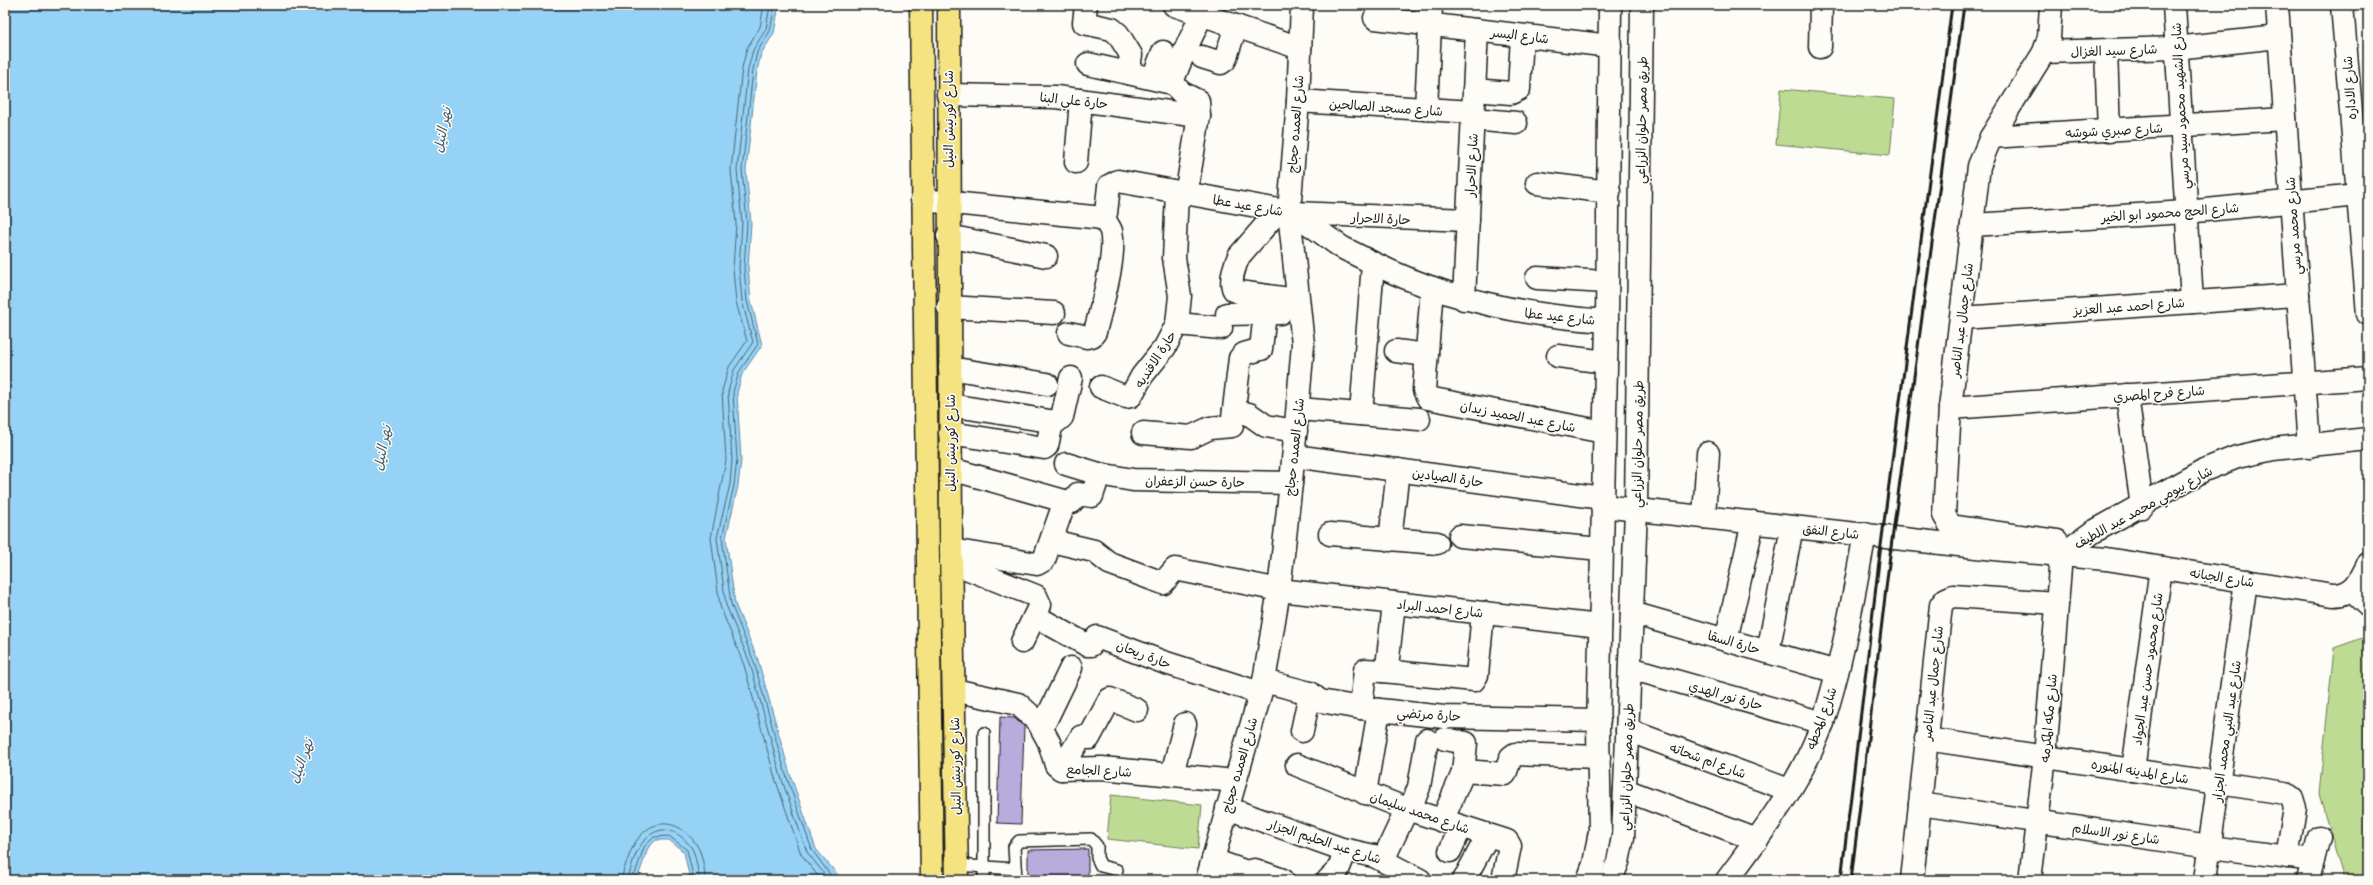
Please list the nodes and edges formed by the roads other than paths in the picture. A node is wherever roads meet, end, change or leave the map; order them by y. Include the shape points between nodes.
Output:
1 (921, 5) edge
2 (948, 5) edge
3 (1086, 5) edge
4 (1174, 5) edge
5 (1302, 5) edge
6 (1610, 5) edge
7 (1642, 5) edge
8 (1821, 5) edge
9 (2051, 5) edge
10 (2174, 5) edge
11 (2277, 5) edge
12 (2342, 5) edge
13 (1202, 14) junction
14 (1430, 15) edge
15 (1375, 18) dead end
16 (1236, 26) junction
17 (1477, 30) junction
18 (1522, 36) junction
19 (2279, 37) junction
20 (1610, 46) junction
21 (1820, 47) dead end
22 (1300, 48) junction
23 (2176, 48) junction
24 (2106, 51) junction
25 (1163, 52) dead end
26 (2044, 52) junction
27 (1202, 57) dead end
28 (1088, 64) dead end
29 (1128, 73) junction
30 (1163, 80) junction
31 (1474, 90) junction
32 (948, 95) junction
33 (1081, 100) junction
34 (1298, 101) junction
35 (1199, 108) junction
36 (1426, 109) junction
37 (1473, 115) junction
38 (2285, 119) junction
39 (1516, 123) dead end
40 (2181, 126) junction
41 (2109, 131) junction
42 (1990, 137) junction
43 (1076, 162) dead end
44 (1537, 183) dead end
45 (1608, 192) junction
46 (1181, 194) junction
47 (2363, 195) edge
48 (922, 200) junction
49 (948, 201) junction
50 (2291, 203) junction
51 (1287, 212) junction
52 (2186, 212) junction
53 (1103, 218) junction
54 (1468, 220) junction
55 (1972, 225) junction
56 (948, 236) junction
57 (1046, 256) dead end
58 (1373, 264) junction
59 (1537, 278) dead end
60 (2367, 279) edge
61 (1608, 282) junction
62 (1432, 288) junction
63 (2298, 295) junction
64 (1464, 299) junction
65 (2192, 302) junction
66 (1298, 306) junction
67 (948, 307) junction
68 (1054, 313) dead end
69 (1265, 313) junction
70 (2368, 314) edge
71 (1961, 318) junction
72 (1607, 321) junction
73 (1177, 324) junction
74 (1069, 333) dead end
75 (1396, 351) dead end
76 (1427, 355) junction
77 (1558, 356) dead end
78 (1606, 362) junction
79 (950, 368) junction
80 (1070, 378) dead end
81 (2368, 378) edge
82 (2304, 382) junction
83 (1047, 384) dead end
84 (1101, 387) dead end
85 (2127, 395) junction
86 (950, 405) junction
87 (1950, 408) junction
88 (1298, 409) junction
89 (1234, 411) junction
90 (1361, 414) junction
91 (1420, 419) dead end
92 (1052, 423) junction
93 (1296, 431) junction
94 (1604, 432) junction
95 (950, 433) junction
96 (1143, 433) dead end
97 (2368, 439) edge
98 (2309, 446) junction
99 (1708, 453) dead end
100 (1294, 456) junction
101 (1066, 464) dead end
102 (951, 469) junction
103 (1398, 470) junction
104 (1099, 474) junction
105 (1291, 483) junction
106 (1065, 501) junction
107 (1602, 502) junction
108 (2142, 507) junction
109 (1636, 510) junction
110 (1704, 517) junction
111 (1753, 522) junction
112 (1792, 527) junction
113 (1330, 534) dead end
114 (1865, 534) junction
115 (1460, 536) dead end
116 (1390, 540) junction
117 (1052, 541) junction
118 (1437, 544) dead end
119 (1601, 549) junction
120 (2068, 549) junction
121 (951, 556) junction
122 (2368, 564) edge
123 (2161, 568) junction
124 (2246, 581) junction
125 (1279, 590) junction
126 (2352, 590) junction
127 (1394, 603) junction
128 (2057, 603) junction
129 (2368, 606) edge
130 (1482, 613) junction
131 (1632, 613) junction
132 (1035, 616) junction
133 (1600, 626) junction
134 (1726, 640) junction
135 (1022, 642) dead end
136 (1768, 652) junction
137 (1071, 668) dead end
138 (1630, 668) junction
139 (1383, 671) junction
140 (1837, 672) junction
141 (1262, 687) junction
142 (954, 690) junction
143 (1310, 693) junction
144 (1370, 709) junction
145 (1137, 710) dead end
146 (1599, 720) junction
147 (1823, 723) junction
148 (1185, 724) dead end
149 (1042, 728) junction
150 (1627, 730) junction
151 (1302, 731) dead end
152 (984, 733) dead end
153 (1926, 739) junction
154 (1599, 757) junction
155 (2045, 757) junction
156 (1297, 765) dead end
157 (1061, 769) junction
158 (2133, 770) junction
159 (1463, 771) junction
160 (1172, 774) junction
161 (1234, 781) junction
162 (2219, 783) junction
163 (1625, 790) junction
164 (1789, 790) junction
165 (1365, 793) junction
166 (1920, 804) junction
167 (1227, 808) junction
168 (1408, 809) junction
169 (2037, 821) junction
170 (1452, 824) junction
171 (1488, 835) junction
172 (2319, 837) dead end
173 (1757, 840) junction
174 (2210, 847) junction
175 (1346, 850) junction
176 (1450, 852) dead end
177 (2287, 857) junction
178 (1383, 860) junction
179 (983, 867) junction
180 (1015, 869) junction
181 (1117, 870) dead end
182 (1210, 870) edge
183 (2311, 870) edge
184 (957, 873) edge
185 (1411, 878) edge
186 (1331, 879) edge
187 (932, 880) edge
188 (984, 880) edge
189 (1016, 880) edge
190 (1284, 880) edge
191 (1464, 880) edge
192 (1503, 880) edge
193 (1588, 880) edge
194 (1611, 880) edge
195 (1727, 880) edge
196 (1912, 880) edge
197 (2030, 880) edge
198 (2205, 880) edge

1 - 48 highway, شارع كورنيش النيل
2 - 32 highway, شارع كورنيش النيل
3 - 29 street via 1084,23 1112,29 1131,55
4 - 13 street
5 - 22 street, شارع العمده حجاج
6 - 20 street, طريق مصر حلوان الزراعي
7 - 109 street, طريق مصر حلوان الزراعي
8 - 21 street
9 - 26 street, شارع جمال عبد الناصر via 2049,36
10 - 23 street, شارع الشهيد محمود سيد مرسي
11 - 19 street, شارع محمد مرسي
12 - 47 street, شارع الاداره
13 - 16 street
13 - 30 street via 1186,51
14 - 15 street, شارع اليسر
14 - 17 street, شارع اليسر
14 - 36 street
16 - 22 street
16 - 27 street via 1225,60 1221,63
17 - 18 street, شارع اليسر
17 - 31 street, شارع الاحرار
18 - 20 street, شارع اليسر
18 - 31 street via 1519,89 1511,93
19 - 23 street, شارع سيد الغزال
19 - 38 street, شارع محمد مرسي
20 - 45 street, طريق مصر حلوان الزراعي
22 - 34 street, شارع العمده حجاج
23 - 24 street, شارع سيد الغزال
23 - 40 street, شارع الشهيد محمود سيد مرسي
24 - 26 street, شارع سيد الغزال
24 - 41 street
25 - 30 street
26 - 42 street, شارع جمال عبد الناصر
28 - 29 street
29 - 30 street
30 - 35 street
31 - 37 street, شارع الاحرار
32 - 33 street, حارة علي البنا via 1010,95
32 - 49 highway, شارع كورنيش النيل
33 - 35 street, حارة علي البنا
33 - 43 street
34 - 36 street, شارع مسجد الصالحين
34 - 51 street, شارع العمده حجاج
35 - 46 street, حارة الافنديه
36 - 37 street, شارع مسجد الصالحين
37 - 39 street, شارع مسجد الصالحين
37 - 54 street, شارع الاحرار
38 - 40 street, شارع صبري شوشه
38 - 50 street, شارع محمد مرسي
40 - 41 street, شارع صبري شوشه
40 - 52 street, شارع الشهيد محمود سيد مرسي
41 - 42 street, شارع صبري شوشه
42 - 55 street, شارع جمال عبد الناصر via 1979,166
44 - 45 street
45 - 61 street, طريق مصر حلوان الزراعي
46 - 51 street, شارع عيد عطا
46 - 53 street, شارع عيد عطا via 1114,182 1109,186 1106,214
46 - 73 street, حارة الافنديه via 1182,259
47 - 50 street, شارع الحج محمود ابو الخير
47 - 60 street, شارع الاداره
48 - 49 street
48 - 187 highway, شارع كورنيش النيل
49 - 53 street
49 - 56 highway, شارع كورنيش النيل
50 - 52 street, شارع الحج محمود ابو الخير
50 - 63 street, شارع محمد مرسي
51 - 54 street, حارة الاحرار
51 - 58 street, شارع عيد عطا
51 - 66 street, شارع العمده حجاج
51 - 66 street via 1239,256 1232,285 1234,290 1239,292
52 - 55 street, شارع الحج محمود ابو الخير
52 - 65 street, شارع الشهيد محمود سيد مرسي
53 - 74 street via 1111,231 1112,239 1109,269 1095,332 1087,337
54 - 64 street, شارع الاحرار
55 - 71 street, شارع جمال عبد الناصر
56 - 57 street
56 - 67 highway, شارع كورنيش النيل
58 - 62 street, شارع عيد عطا
58 - 90 street
59 - 61 street
60 - 70 street, شارع الاداره
61 - 72 street, طريق مصر حلوان الزراعي
62 - 64 street, شارع عيد عطا
62 - 76 street
63 - 65 street, شارع احمد عبد العزيز
63 - 82 street, شارع محمد مرسي
64 - 72 street, شارع عيد عطا via 1511,311
65 - 71 street, شارع احمد عبد العزيز
66 - 69 street
66 - 88 street, شارع العمده حجاج via 1302,344
67 - 68 street
67 - 79 highway, شارع كورنيش النيل
69 - 73 street via 1224,321
69 - 89 street via 1261,349 1244,354 1240,358
71 - 87 street, شارع جمال عبد الناصر
72 - 78 street, طريق مصر حلوان الزراعي
73 - 84 street, حارة الافنديه via 1165,347 1142,376 1132,396 1126,397
75 - 76 street
76 - 94 street, شارع عبد الحميد زيدان via 1424,390 1432,400
77 - 78 street
78 - 94 street, طريق مصر حلوان الزراعي
79 - 83 street
79 - 86 highway, شارع كورنيش النيل
80 - 92 street via 1062,417 1060,421
81 - 82 street, شارع فرح المصري
82 - 85 street, شارع فرح المصري
82 - 98 street, شارع محمد مرسي
85 - 87 street, شارع فرح المصري
85 - 108 street
86 - 92 street
86 - 95 highway, شارع كورنيش النيل
87 - 120 street, شارع جمال عبد الناصر via 1944,515 1950,525
88 - 90 street
88 - 93 street, شارع العمده حجاج
89 - 93 street via 1249,414 1266,426
89 - 96 street via 1230,428 1210,428 1191,437
90 - 91 street
92 - 95 street via 1047,446 1044,448
93 - 100 street, شارع العمده حجاج
94 - 107 street, طريق مصر حلوان الزراعي
95 - 102 highway, شارع كورنيش النيل
97 - 98 street, شارع بيومي محمد عبد اللطيف
98 - 108 street, شارع بيومي محمد عبد اللطيف via 2273,449 2231,460 2204,470
99 - 110 street
100 - 103 street, حارة الصيادين
100 - 105 street, شارع العمده حجاج
101 - 104 street, حارة حسن الزعفران
102 - 106 street
102 - 121 highway, شارع كورنيش النيل
103 - 107 street, حارة الصيادين
103 - 116 street
104 - 105 street, حارة حسن الزعفران via 1133,480
104 - 106 street via 1092,496 1078,494 1071,502
105 - 125 street, شارع العمده حجاج
106 - 117 street
107 - 109 street, شارع النفق
107 - 119 street, طريق مصر حلوان الزراعي
108 - 120 street, شارع بيومي محمد عبد اللطيف
109 - 110 street, شارع النفق
109 - 131 street, طريق مصر حلوان الزراعي
110 - 111 street, شارع النفق
111 - 112 street, شارع النفق
111 - 134 street
112 - 114 street, شارع النفق
112 - 136 street
113 - 116 street
114 - 120 street, شارع النفق
114 - 140 street, شارع المحطه
115 - 119 street
116 - 118 street
117 - 121 street via 1044,560 1034,565
117 - 125 street, شارع احمد البراد via 1094,551 1109,563 1162,583 1173,585 1171,572 1175,569
119 - 133 street, طريق مصر حلوان الزراعي
120 - 123 street, شارع الجبانه
120 - 128 street, شارع مكه المكرمه
121 - 132 street via 1036,596 1040,605
121 - 142 highway, شارع كورنيش النيل
122 - 126 street via 2360,581
123 - 124 street, شارع الجبانه
123 - 158 street, شارع محمود حسن عبد الجواد
124 - 126 street, شارع الجبانه via 2333,595 2341,595
124 - 162 street, شارع عبد النبي محمد الجزار
125 - 127 street, شارع احمد البراد
125 - 141 street, شارع العمده حجاج
126 - 129 street
127 - 130 street, شارع احمد البراد
127 - 139 street via 1387,665
128 - 153 street, شارع جمال عبد الناصر via 1961,596 1946,599 1939,613
128 - 155 street, شارع مكه المكرمه
130 - 133 street, شارع احمد البراد via 1536,610
130 - 139 street via 1477,675 1474,680
131 - 134 street, حارة السقا
131 - 138 street, طريق مصر حلوان الزراعي
132 - 135 street
132 - 141 street, حارة ريحان via 1087,645 1091,645 1097,637 1163,662
133 - 146 street, طريق مصر حلوان الزراعي
134 - 136 street, حارة السقا
136 - 140 street, حارة السقا
137 - 149 street
138 - 147 street, حارة نور الهدي
138 - 150 street, طريق مصر حلوان الزراعي
139 - 144 street via 1365,669
140 - 147 street, شارع المحطه
141 - 143 street, حارة مرتضي
141 - 161 street, شارع العمده حجاج
142 - 149 street, شارع الجامع via 1018,704
142 - 184 highway, شارع كورنيش النيل
143 - 144 street, حارة مرتضي via 1320,701
143 - 151 street
144 - 146 street, حارة مرتضي via 1444,717
144 - 165 street
145 - 157 street via 1110,699 1089,738 1081,737
146 - 154 street, طريق مصر حلوان الزراعي
147 - 164 street, شارع المحطه
148 - 160 street
149 - 157 street, شارع الجامع via 1056,765
150 - 163 street, طريق مصر حلوان الزراعي
150 - 164 street, شارع ام شحاته
152 - 179 lane
153 - 155 street, شارع المدينه المنوره
153 - 166 street, شارع جمال عبد الناصر
154 - 159 street via 1515,754 1511,757 1505,774
154 - 193 street, طريق مصر حلوان الزراعي via 1600,831 1594,864
155 - 158 street, شارع المدينه المنوره
155 - 169 street, شارع مكه المكرمه
156 - 165 street, شارع محمد سليمان
157 - 160 street, شارع الجامع via 1102,768
158 - 162 street, شارع المدينه المنوره
159 - 168 street via 1466,743 1436,739
159 - 170 street
160 - 161 street, شارع الجامع
161 - 167 street, شارع العمده حجاج
162 - 174 street, شارع عبد النبي محمد الجزار
162 - 177 street, شارع المدينه المنوره via 2289,794 2295,808
163 - 173 street
163 - 194 street, طريق مصر حلوان الزراعي via 1623,837
164 - 173 street, شارع المحطه
165 - 168 street, شارع محمد سليمان
166 - 169 street, شارع نور الاسلام
166 - 196 street, شارع جمال عبد الناصر
167 - 175 street, شارع عبد الحليم الجزار
167 - 182 street, شارع العمده حجاج
168 - 170 street, شارع محمد سليمان
168 - 178 street
169 - 174 street, شارع نور الاسلام
169 - 197 street, شارع مكه المكرمه
170 - 171 street, شارع محمد سليمان
170 - 176 street
171 - 191 street
171 - 192 street, شارع محمد سليمان via 1506,840 1510,844
172 - 183 street, شارع نور الاسلام
173 - 195 street, شارع المحطه
174 - 177 street, شارع نور الاسلام
174 - 198 street, شارع عبد النبي محمد الجزار
175 - 178 street, شارع عبد الحليم الجزار via 1365,853
175 - 186 street via 1338,870
177 - 183 street, شارع نور الاسلام
178 - 185 street, شارع عبد الحليم الجزار
179 - 180 lane
179 - 184 lane
179 - 188 lane
180 - 181 lane via 1016,842 1085,838 1091,839 1097,846 1097,858 1101,866
180 - 189 lane
182 - 190 street via 1255,870

